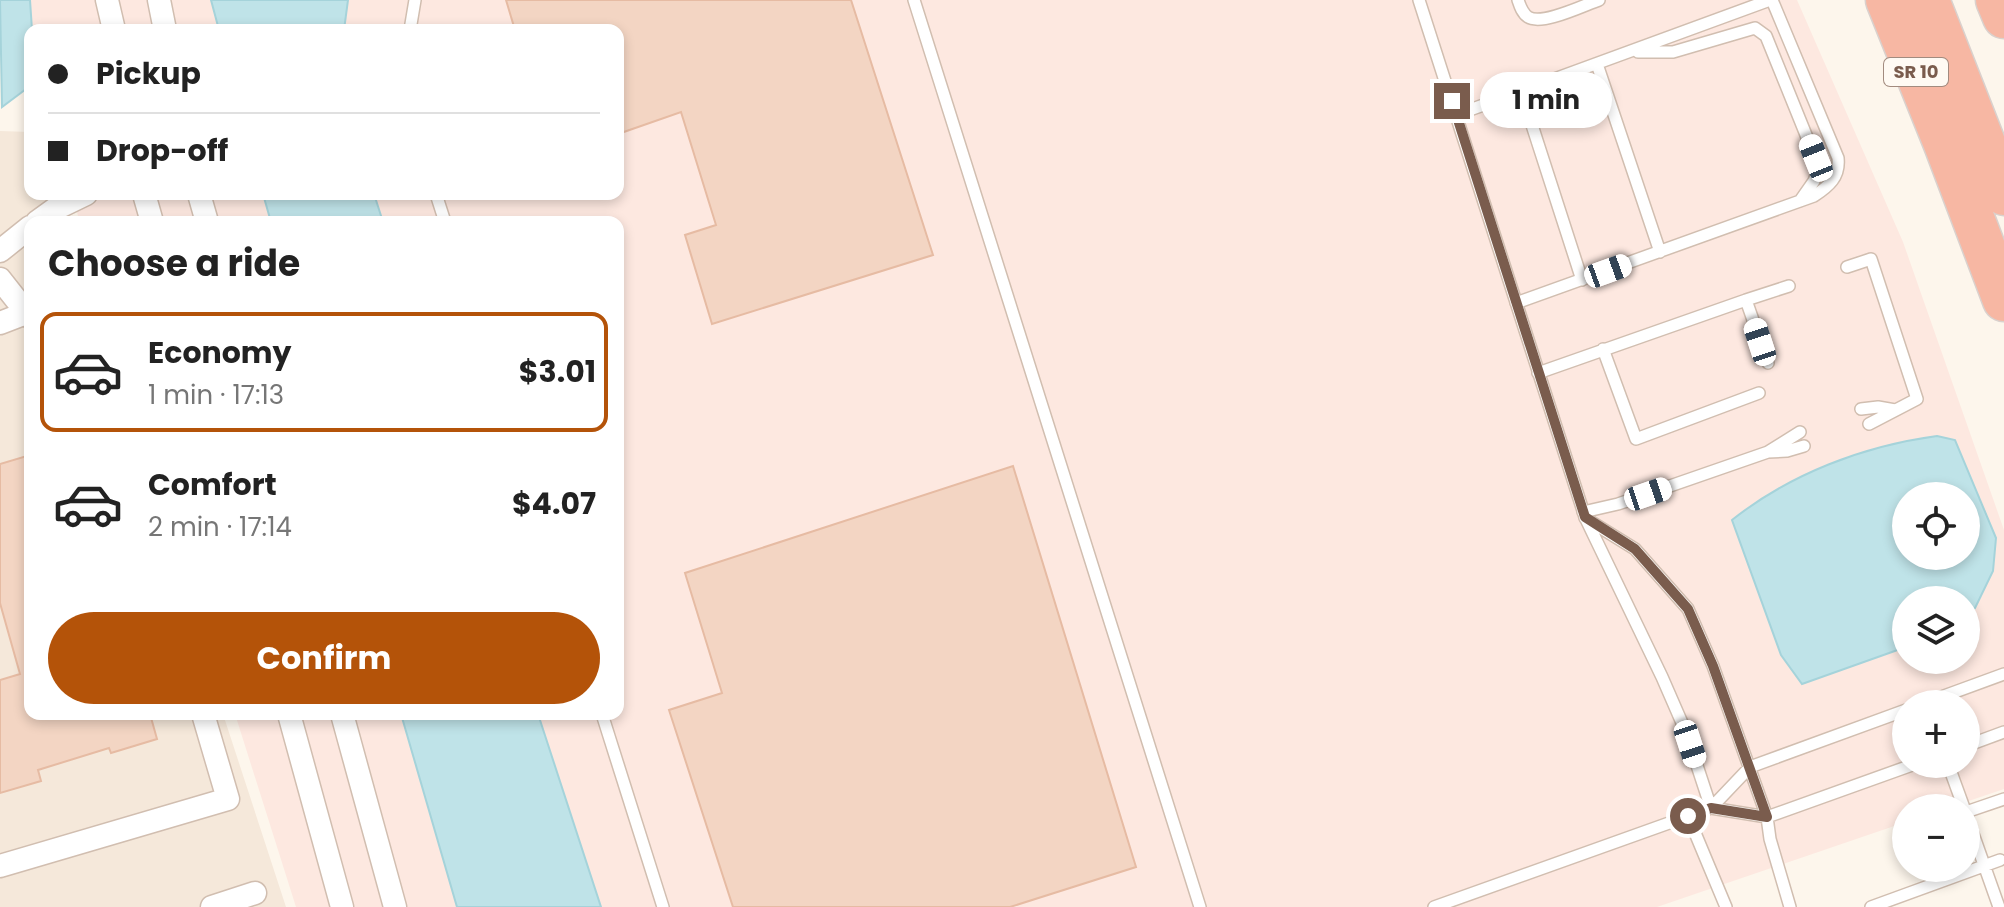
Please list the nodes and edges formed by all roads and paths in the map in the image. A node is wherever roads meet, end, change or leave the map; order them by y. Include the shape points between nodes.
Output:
1 (107, 0) edge
2 (159, 0) edge
3 (415, 0) edge
4 (914, 0) edge
5 (1419, 0) edge
6 (1518, 0) edge
7 (1599, 0) edge
8 (1771, 0) edge
9 (1875, 0) edge
10 (1887, 0) edge
11 (1928, 0) edge
12 (1997, 0) edge
13 (2004, 17) edge
14 (113, 24) edge
15 (164, 24) edge
16 (411, 24) edge
17 (1627, 52) junction
18 (1597, 64) junction
19 (1521, 91) junction
20 (1456, 115) junction
21 (1945, 144) junction
22 (2004, 194) edge
23 (74, 200) edge
24 (1800, 202) junction
25 (45, 216) edge
26 (24, 232) edge
27 (0, 251) edge
28 (1660, 252) junction
29 (1847, 267) dead end
30 (0, 279) edge
31 (1582, 280) junction
32 (1789, 286) dead end
33 (1746, 300) junction
34 (2004, 300) edge
35 (1516, 303) junction
36 (24, 310) edge
37 (24, 316) edge
38 (0, 323) edge
39 (1603, 349) junction
40 (1768, 363) dead end
41 (1538, 373) junction
42 (1759, 393) dead end
43 (1861, 409) dead end
44 (1895, 410) junction
45 (1869, 424) dead end
46 (1800, 432) dead end
47 (1804, 446) dead end
48 (1768, 452) junction
49 (1584, 515) junction
50 (2004, 674) edge
51 (1960, 690) edge
52 (1892, 715) edge
53 (205, 720) edge
54 (291, 720) edge
55 (344, 720) edge
56 (604, 720) edge
57 (2004, 732) edge
58 (1980, 741) edge
59 (1750, 767) junction
60 (1892, 772) edge
61 (2004, 799) edge
62 (1980, 807) edge
63 (1711, 808) junction
64 (1688, 816) junction
65 (1767, 817) junction
66 (1980, 855) edge
67 (2000, 860) dead end
68 (0, 866) edge
69 (1984, 866) junction
70 (255, 893) dead end
71 (2000, 902) edge
72 (212, 907) edge
73 (342, 907) edge
74 (395, 907) edge
75 (663, 907) edge
76 (1200, 907) edge
77 (1434, 907) edge
78 (1726, 907) edge
79 (1790, 907) edge
80 (1871, 907) edge

1 - 14 street
2 - 15 street
3 - 16 lane
4 - 76 lane
5 - 20 lane
6 - 7 lane via 1533,19
8 - 17 lane
8 - 24 lane via 1838,158 1835,179
9 - 21 highway
10 - 21 highway, SR 10
11 - 22 highway
12 - 13 highway
17 - 18 lane
17 - 24 lane via 1673,52 1755,28 1766,36 1819,167
18 - 19 lane
18 - 28 lane
19 - 20 lane
19 - 31 lane
20 - 35 lane
21 - 34 highway, SR 10
23 - 25 street
24 - 28 lane
26 - 27 street
28 - 31 lane
29 - 44 lane via 1871,259 1917,399
30 - 36 street
31 - 35 lane
32 - 33 lane
33 - 39 lane
33 - 40 lane
35 - 41 lane
37 - 38 street
39 - 41 lane
39 - 42 lane via 1636,439
41 - 49 lane
43 - 44 lane
44 - 45 lane
46 - 48 lane
47 - 48 lane
48 - 49 lane
49 - 59 lane via 1635,549 1688,609
49 - 63 lane via 1686,732
50 - 51 lane
52 - 59 lane
53 - 68 street via 228,799
54 - 73 street
55 - 74 street
56 - 75 lane
57 - 58 lane
59 - 63 lane
59 - 65 lane
60 - 65 lane
61 - 62 lane
63 - 64 lane
63 - 65 lane
64 - 77 lane
64 - 78 lane
65 - 79 lane
66 - 69 lane
67 - 69 lane
69 - 71 lane
69 - 80 lane
70 - 72 street

